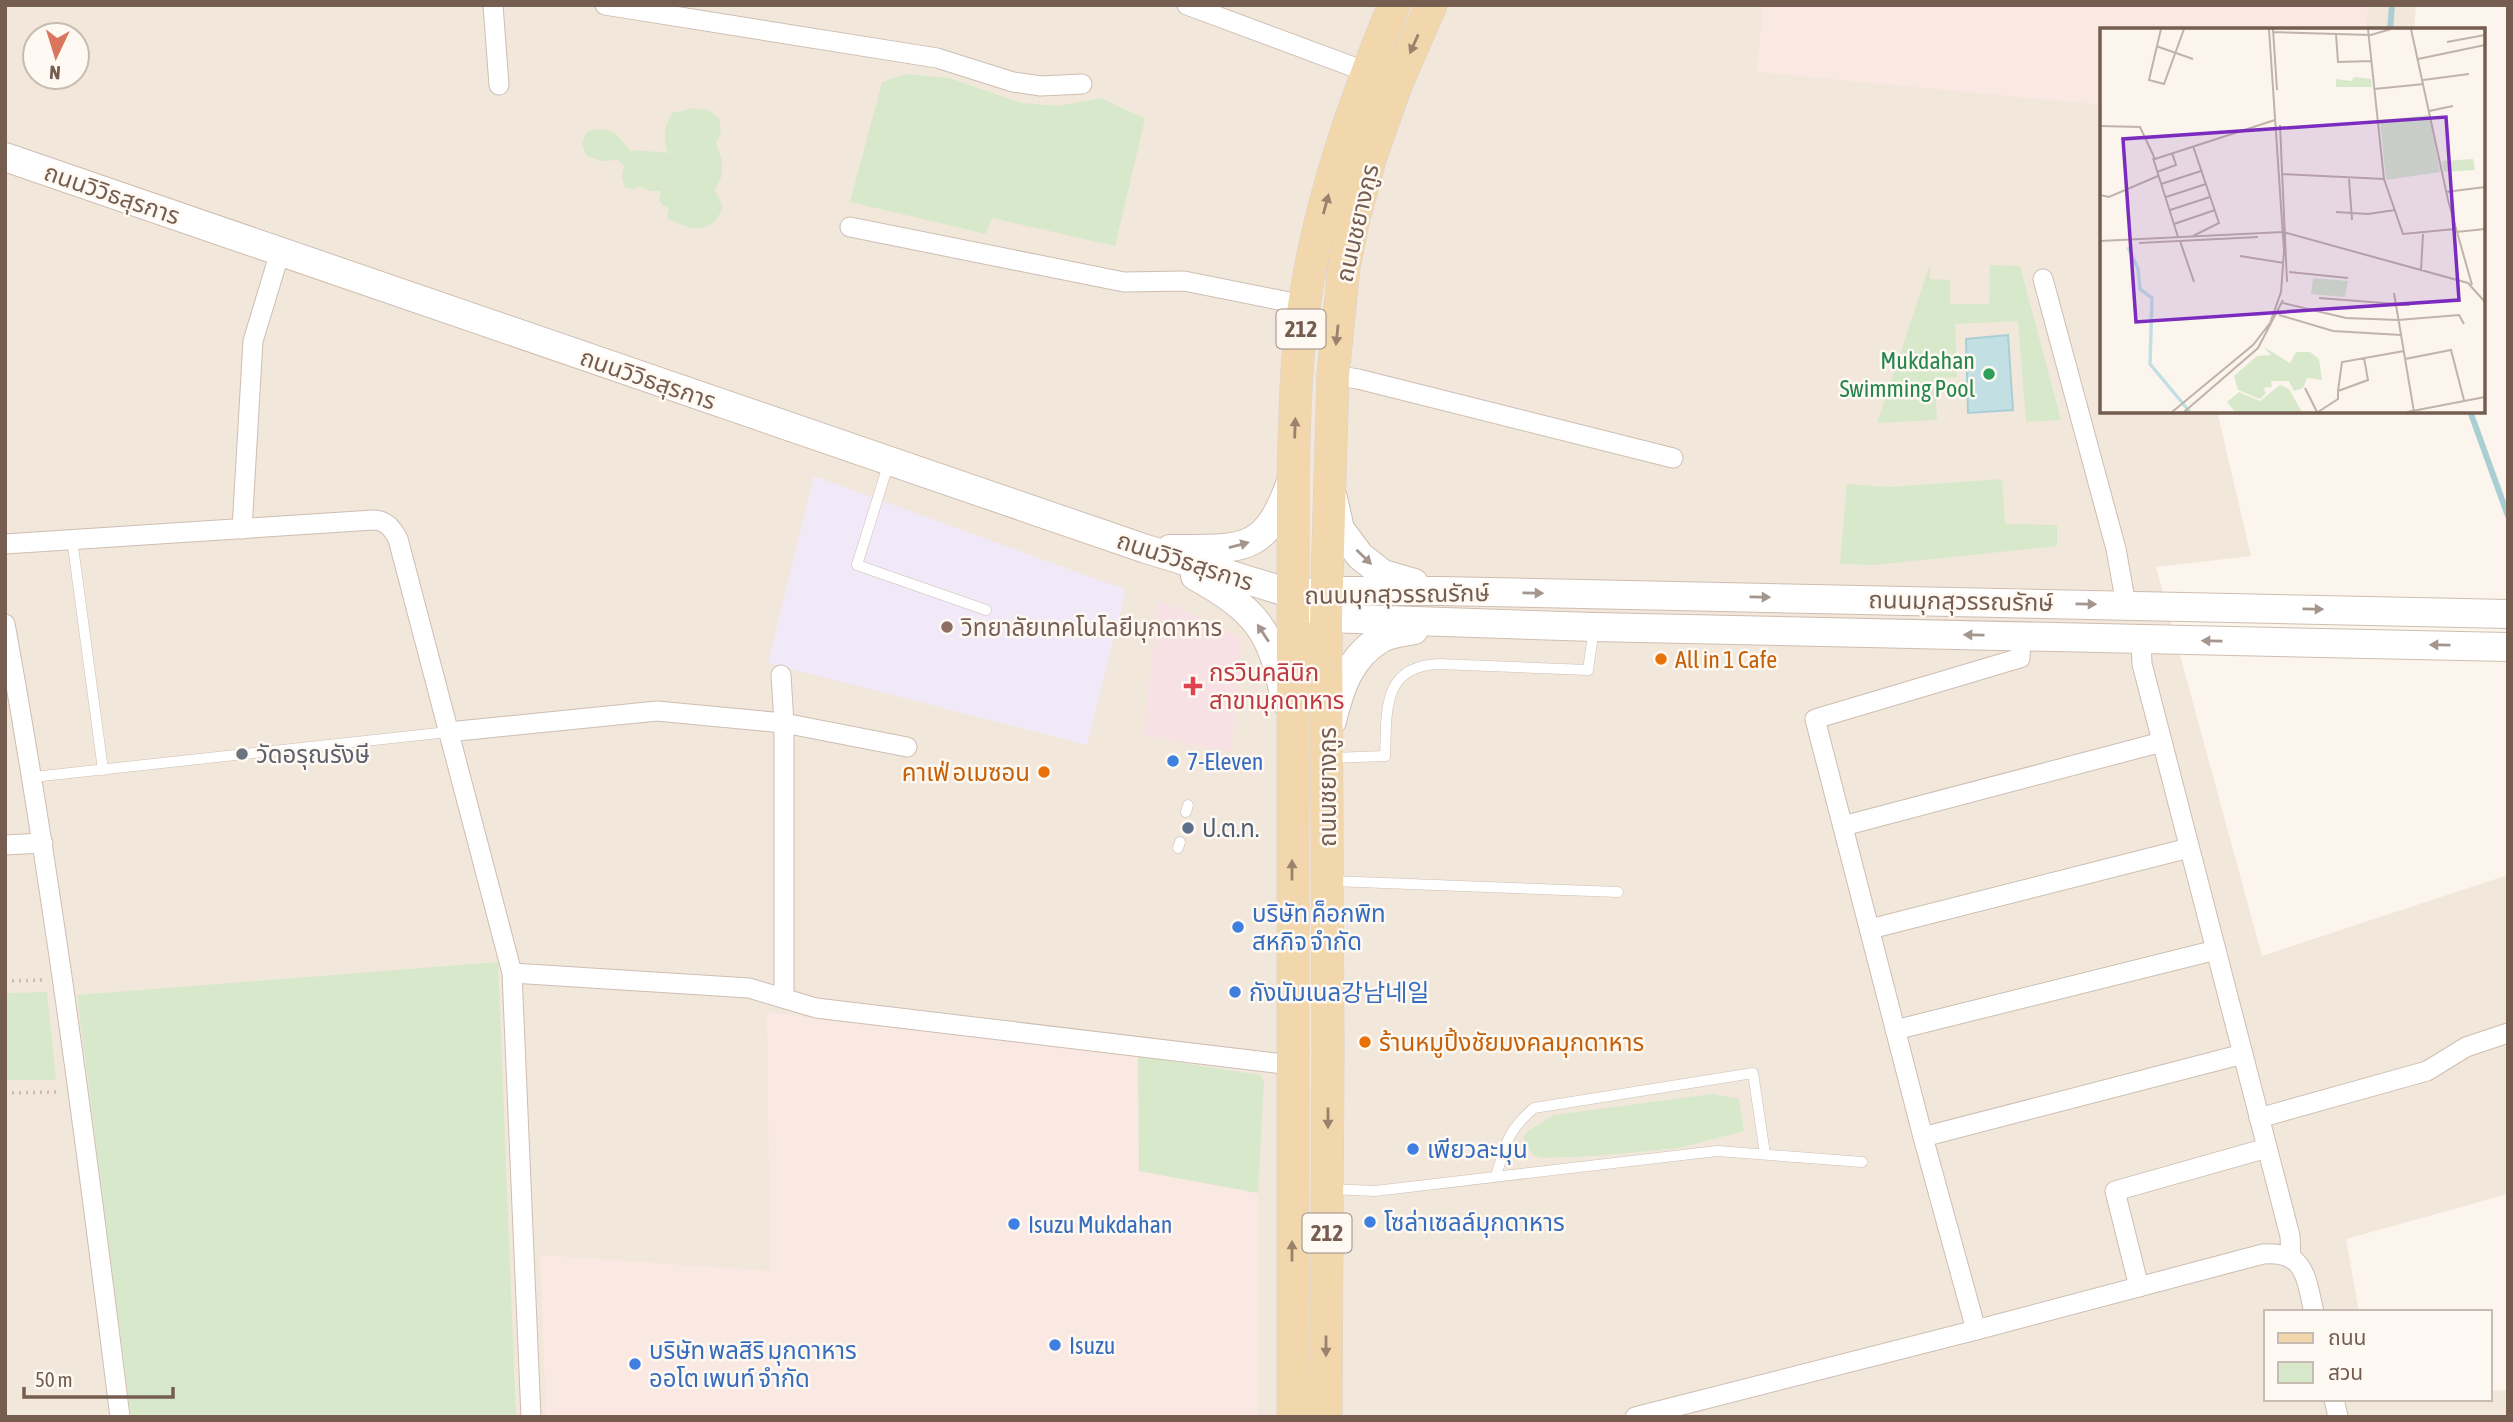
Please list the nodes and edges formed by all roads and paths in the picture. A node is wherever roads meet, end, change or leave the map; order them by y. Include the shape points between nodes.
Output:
1 (493, 5) edge
2 (605, 5) edge
3 (1187, 5) edge
4 (1394, 5) edge
5 (1432, 5) edge
6 (1367, 72) junction
7 (499, 85) dead end
8 (1082, 85) dead end
9 (5, 157) edge
10 (850, 227) dead end
11 (280, 252) junction
12 (2043, 279) dead end
13 (1304, 305) junction
14 (1333, 375) junction
15 (1673, 458) dead end
16 (889, 461) junction
17 (1328, 474) junction
18 (1293, 476) junction
19 (242, 529) junction
20 (72, 538) junction
21 (5, 544) edge
22 (1146, 549) junction
23 (1440, 591) junction
24 (1293, 594) junction
25 (1811, 598) junction
26 (1327, 604) junction
27 (2126, 605) junction
28 (986, 610) dead end
29 (2508, 614) edge
30 (1444, 623) junction
31 (5, 624) edge
32 (1594, 627) junction
33 (1810, 632) junction
34 (2021, 636) junction
35 (2141, 640) junction
36 (2508, 646) edge
37 (781, 675) dead end
38 (784, 723) junction
39 (449, 732) junction
40 (2162, 742) junction
41 (1293, 745) junction
42 (907, 747) dead end
43 (1327, 749) junction
44 (103, 769) junction
45 (33, 777) junction
46 (1843, 826) junction
47 (43, 843) junction
48 (5, 845) edge
49 (2189, 848) junction
50 (1328, 881) junction
51 (1618, 892) dead end
52 (1870, 929) junction
53 (2216, 950) junction
54 (512, 974) junction
55 (63, 980) junction
56 (5, 981) edge
57 (784, 998) junction
58 (1895, 1030) junction
59 (2508, 1033) edge
60 (2243, 1054) junction
61 (1292, 1065) junction
62 (79, 1092) junction
63 (5, 1093) edge
64 (2259, 1118) junction
65 (1923, 1138) junction
66 (2267, 1148) junction
67 (1765, 1154) junction
68 (1862, 1162) dead end
69 (1496, 1177) junction
70 (1327, 1189) junction
71 (2291, 1258) junction
72 (2139, 1287) junction
73 (2314, 1310) edge
74 (1976, 1330) junction
75 (120, 1417) edge
76 (531, 1417) edge
77 (1293, 1417) edge
78 (1326, 1417) edge
79 (1635, 1417) edge

1 - 7 street
2 - 8 street via 937,58 1013,82
3 - 6 street
4 - 6 main road, ถนนชยางกูร / 212
5 -> 14 main road, ถนนชยางกูร / 212 via 1397,83 1353,222
13 -> 6 main road, ถนนชยางกูร / 212 via 1338,157
9 - 11 main road, ถนนวิวิธสุรการ
10 - 13 street via 1124,282 1184,281
11 - 16 main road, ถนนวิวิธสุรการ
11 - 19 street via 253,341
12 - 27 street via 2116,549
18 -> 13 main road, ถนนชยางกูร / 212
14 - 15 street
14 - 17 main road, ถนนชยางกูร / 212
16 - 22 main road, ถนนวิวิธสุรการ
16 - 28 lane via 857,565
17 -> 23 main road via 1340,529 1360,556 1383,574
17 - 26 main road, ถนนชยางกูร / 212
22 -> 18 main road via 1228,548 1258,539 1273,524
18 - 24 main road, ถนนชยางกูร / 212
19 - 20 street
19 - 39 street via 373,520 387,524 398,539
20 - 21 street
20 - 44 lane
22 - 24 main road, ถนนวิวิธสุรการ
41 -> 22 main road via 1280,671 1268,639 1246,609
23 -> 25 main road, ถนนมุกสุวรรณรักษ์
23 - 26 main road, ถนนมุกสุวรรณรักษ์
24 - 26 main road, ถนนมุกสุวรรณรักษ์
24 - 41 main road, ถนนชยางกูร / 212
25 -> 27 main road, ถนนมุกสุวรรณรักษ์
25 - 33 main road
26 - 30 main road, ถนนมุกสุวรรณรักษ์
26 - 43 main road, ถนนชยางกูร / 212
27 -> 29 main road, ถนนมุกสุวรรณรักษ์
30 - 32 main road, ถนนมุกสุวรรณรักษ์
30 - 43 main road via 1384,637 1365,650 1348,670 1338,696
31 - 45 street
32 - 33 main road, ถนนมุกสุวรรณรักษ์
32 - 43 lane via 1588,670 1439,664 1411,669 1391,690 1385,756
34 -> 33 main road, ถนนมุกสุวรรณรักษ์
34 - 35 main road, ถนนมุกสุวรรณรักษ์
34 - 46 street via 2020,658 1815,719
36 -> 35 main road, ถนนมุกสุวรรณรักษ์
35 - 40 street via 2142,664
37 - 38 street
38 - 39 street via 657,711
38 - 42 street
38 - 57 street
39 - 44 lane
39 - 54 street
40 - 46 street
40 - 49 street
61 -> 41 main road, ถนนชยางกูร / 212
43 - 50 main road, ถนนชยางกูร / 212
44 - 45 lane
45 - 47 street
46 - 52 street
47 - 48 street
47 - 55 street
49 - 52 street
49 - 53 street
50 - 51 lane
50 -> 70 main road, ถนนชยางกูร / 212
52 - 58 street
53 - 58 street
53 - 60 street
54 - 57 street via 749,988
54 - 76 street
55 - 56 path
55 - 62 street
57 - 61 street via 816,1008
58 - 65 street
59 - 64 street via 2466,1047 2427,1071
60 - 64 street
60 - 65 street
77 -> 61 main road, ถนนชยางกูร / 212
62 - 63 path
62 - 75 street
64 - 66 street
65 - 74 street
66 - 71 street via 2290,1236
66 - 72 street via 2115,1191
67 - 68 lane
67 - 69 lane via 1717,1151
67 - 69 lane via 1753,1073 1534,1108 1509,1135
69 - 70 lane via 1375,1191
70 -> 78 main road, ถนนชยางกูร / 212
71 - 72 street via 2263,1254
71 - 73 street via 2305,1274
72 - 74 street
74 - 79 street

